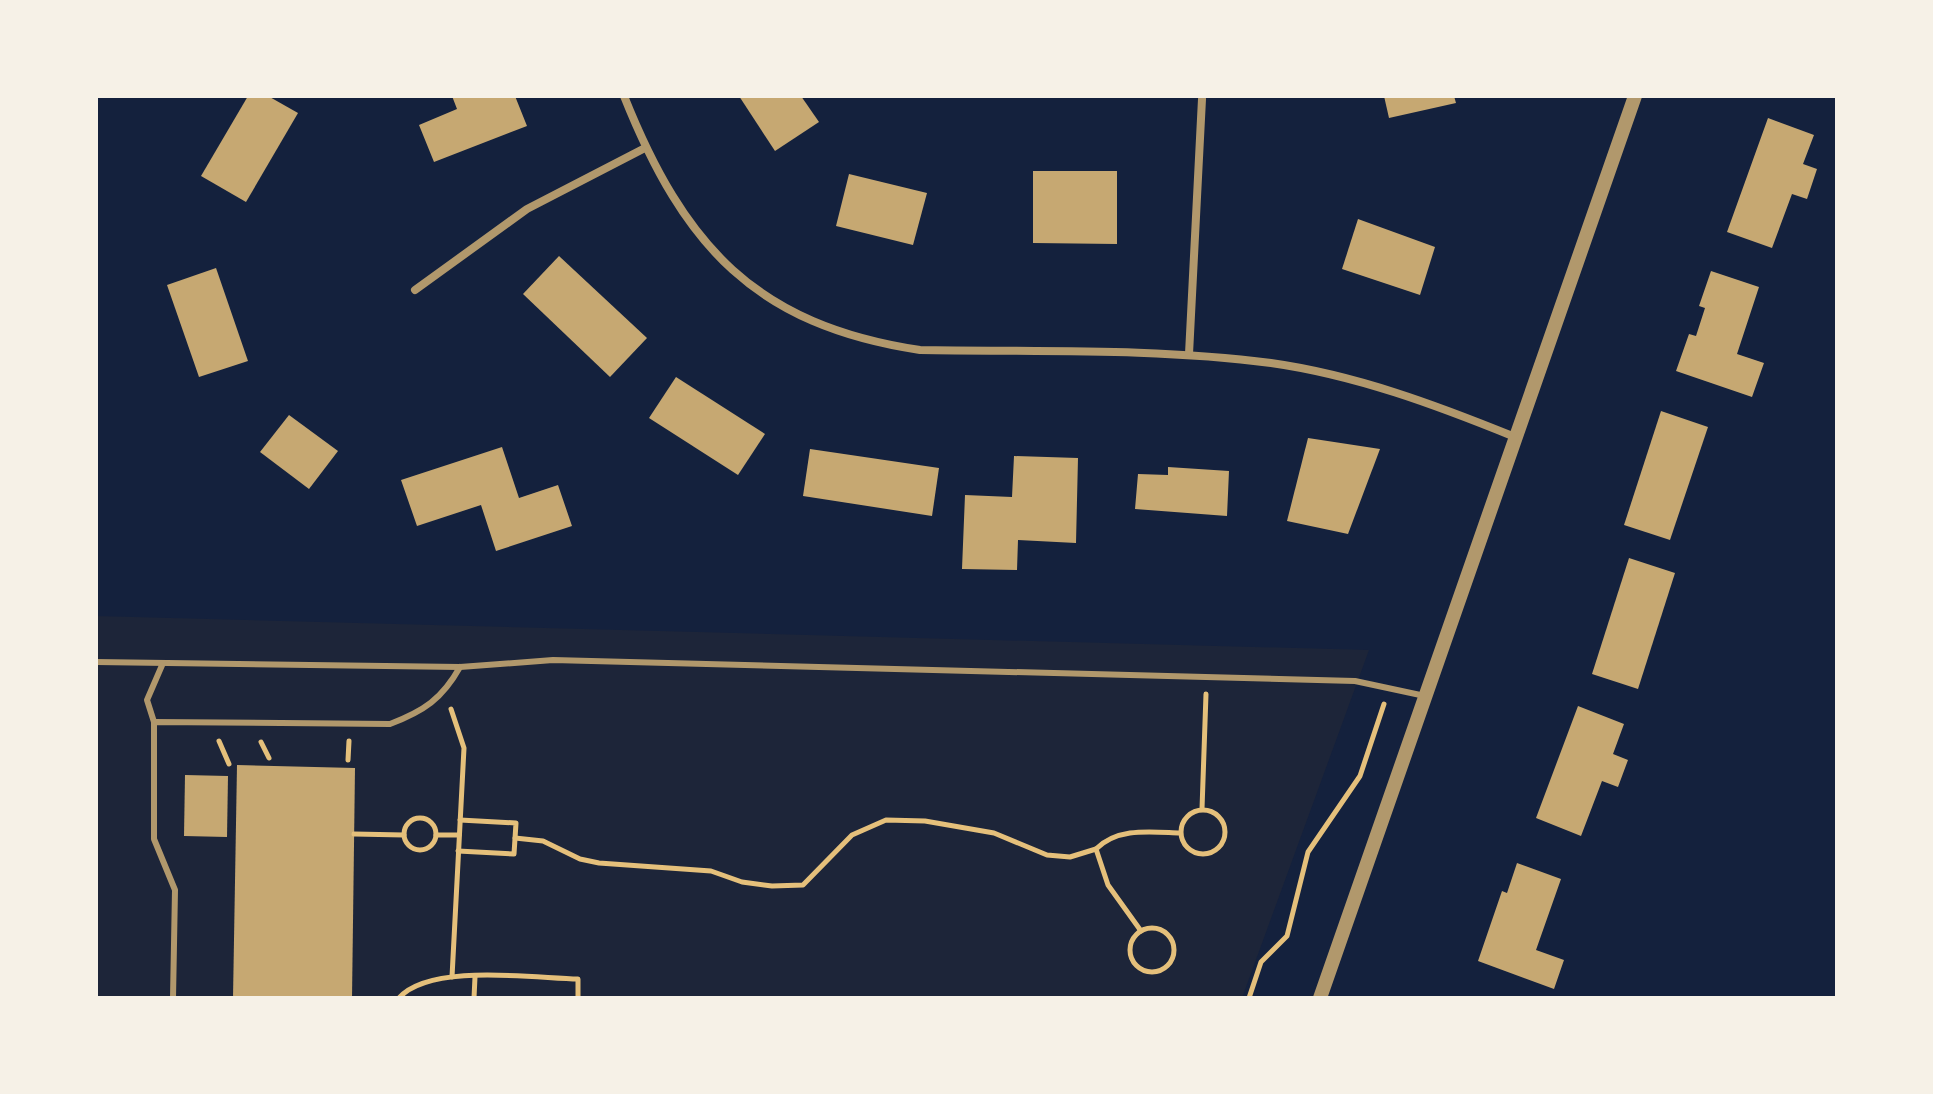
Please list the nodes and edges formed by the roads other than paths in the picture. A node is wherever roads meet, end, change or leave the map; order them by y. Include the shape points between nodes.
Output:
1 (624, 96) edge
2 (1635, 96) edge
3 (1202, 99) dead end
4 (645, 148) junction
5 (415, 290) dead end
6 (1189, 354) junction
7 (1515, 437) junction
8 (96, 662) edge
9 (163, 663) junction
10 (460, 667) junction
11 (1425, 696) junction
12 (154, 722) junction
13 (173, 998) edge
14 (1320, 998) edge

1 - 4 street
2 - 7 street
3 - 6 street
4 - 5 street via 527,209
4 - 6 street via 676,206 717,258 769,299 829,330 920,350
6 - 7 street via 1274,363 1355,380 1435,404
7 - 11 street
8 - 9 lane
9 - 10 lane
9 - 12 lane via 147,700
10 - 11 lane via 553,660 1355,681
10 - 12 lane via 446,693 421,712 390,724
11 - 14 street
12 - 13 lane via 154,839 175,890

